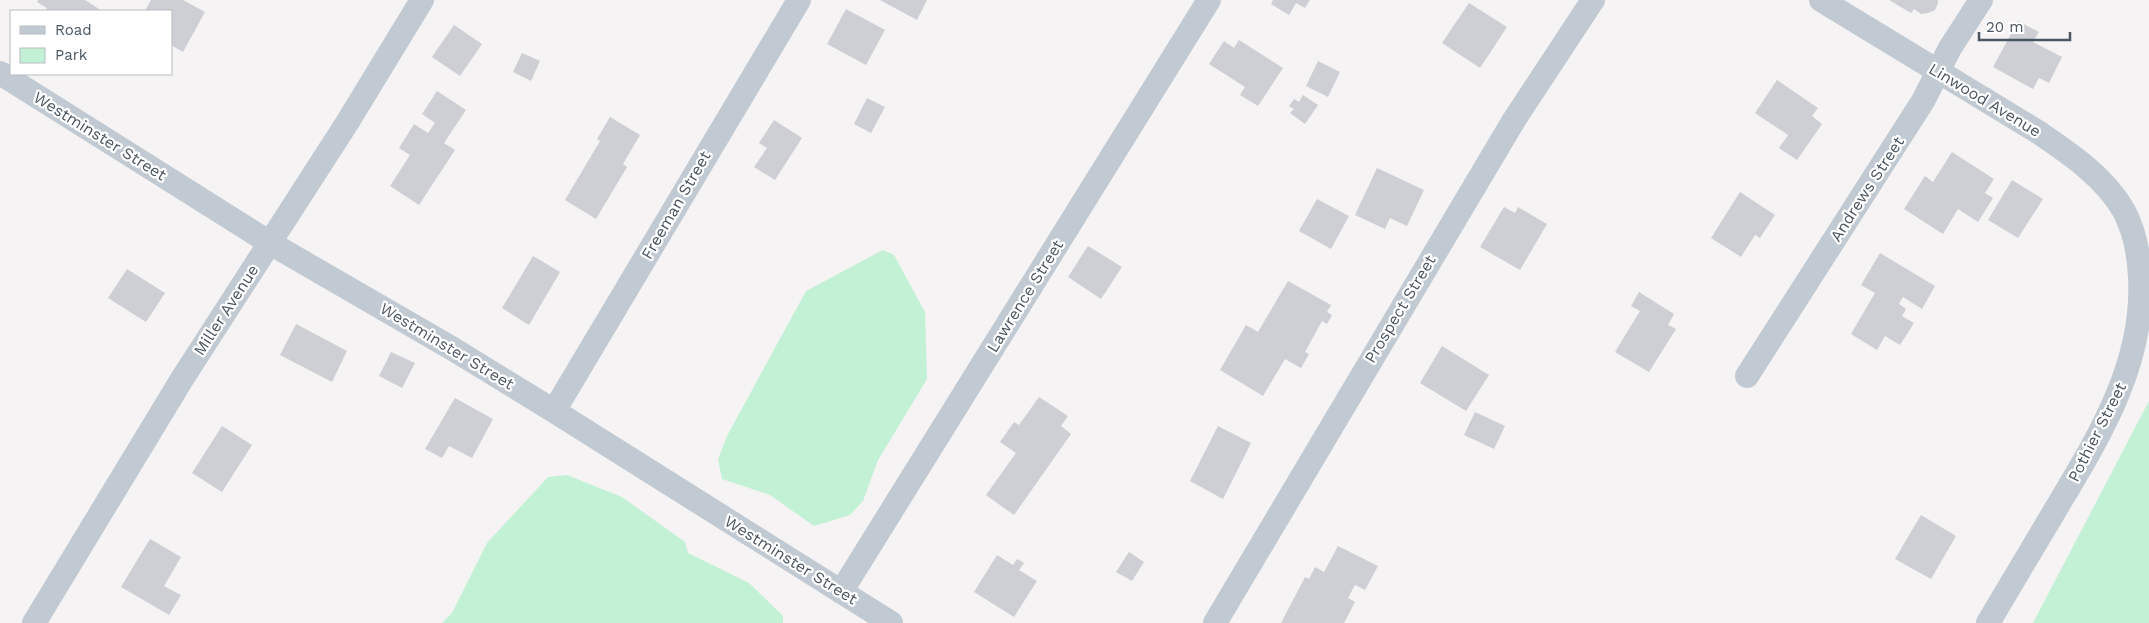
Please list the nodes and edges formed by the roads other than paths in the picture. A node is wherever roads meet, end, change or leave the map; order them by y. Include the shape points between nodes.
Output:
1 (422, 0) edge
2 (799, 0) edge
3 (1209, 0) edge
4 (1593, 0) edge
5 (1822, 0) edge
6 (1981, 0) edge
7 (0, 73) edge
8 (1938, 73) junction
9 (2129, 222) joint
10 (270, 243) junction
11 (1747, 376) dead end
12 (554, 411) junction
13 (841, 592) junction
14 (34, 623) edge
15 (891, 623) edge
16 (1215, 623) edge
17 (1988, 623) edge

1 - 10 street, Miller Avenue
2 - 12 street, Freeman Street
3 - 13 street, Lawrence Street
4 - 16 street, Prospect Street via 1514,120
5 - 8 street, Linwood Avenue
6 - 8 street, Andrews Street
7 - 10 street, Westminster Street
8 - 9 street, Linwood Avenue via 2069,153 2103,184
8 - 11 street, Andrews Street
9 - 17 street, Pothier Street via 2139,266 2140,309 2120,392 2084,462
10 - 12 street, Westminster Street
10 - 14 street, Miller Avenue via 182,379
12 - 13 street, Westminster Street
13 - 15 street, Westminster Street

